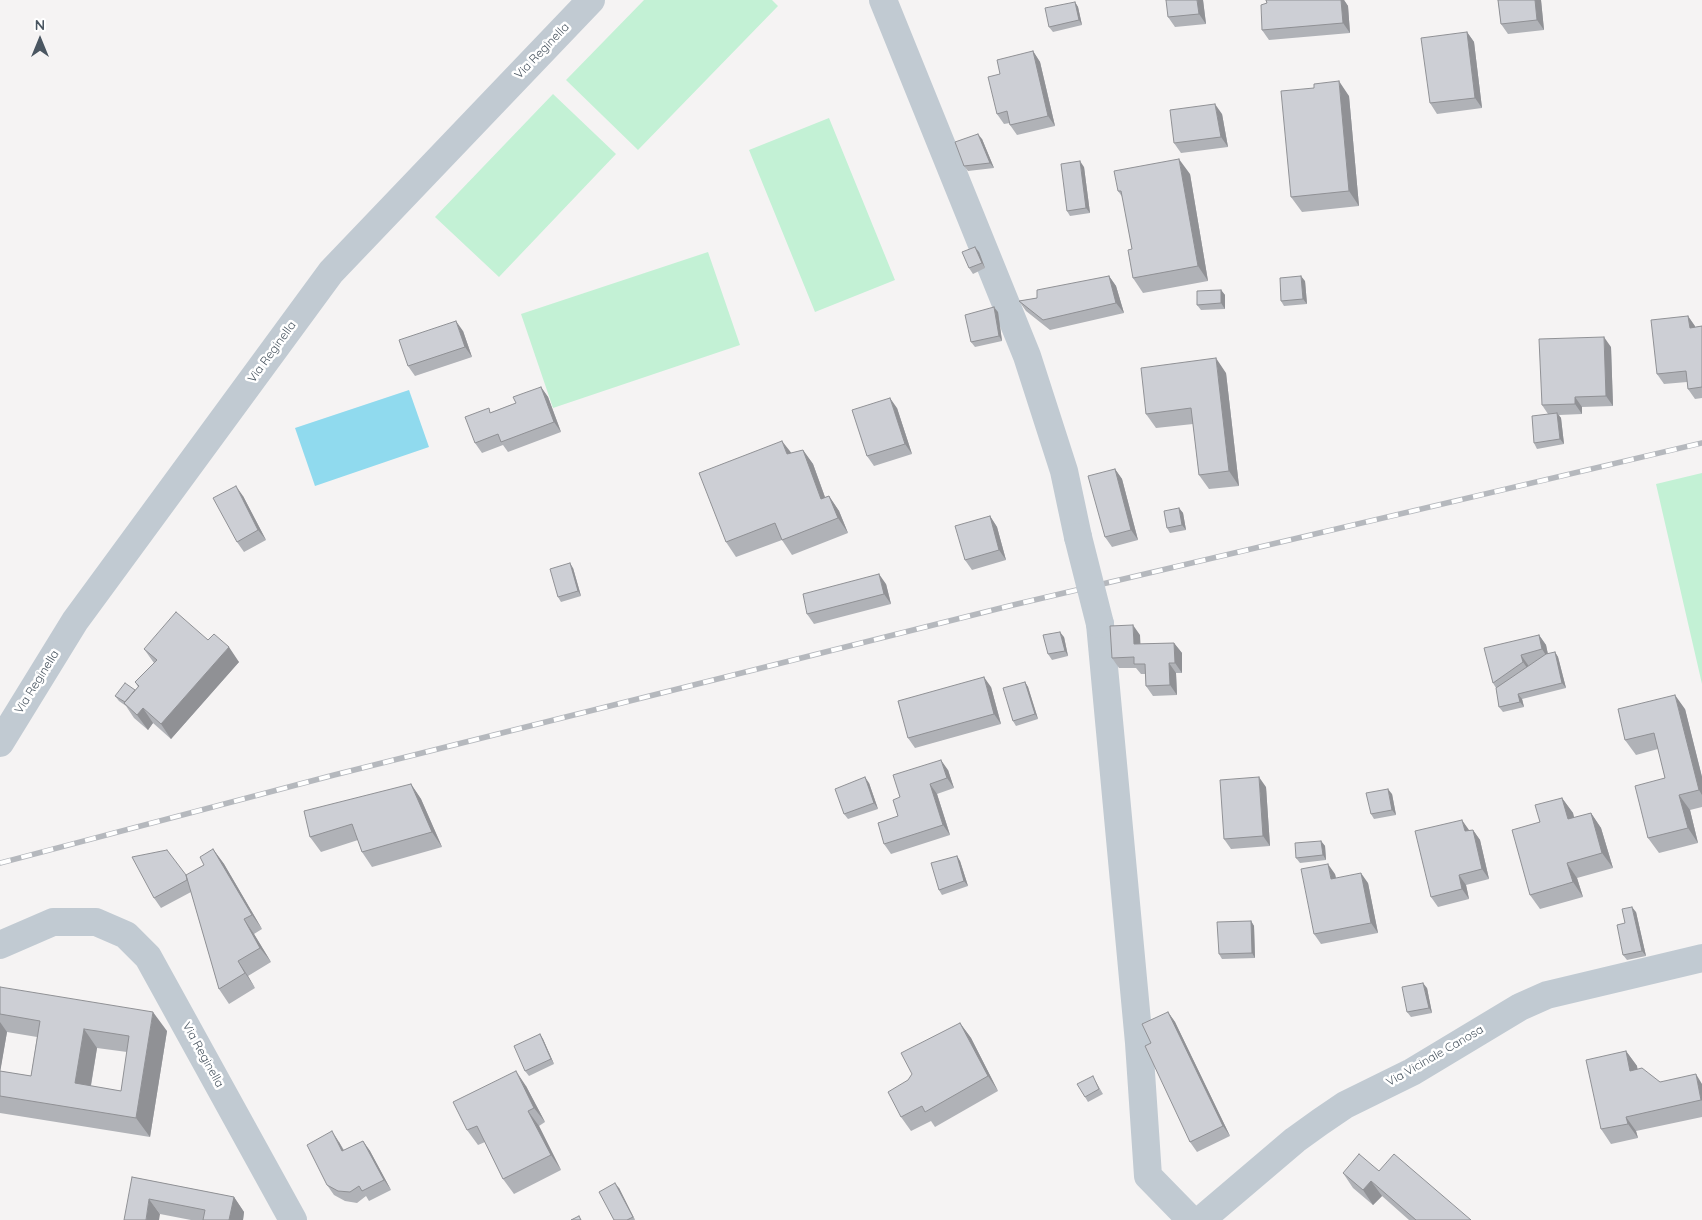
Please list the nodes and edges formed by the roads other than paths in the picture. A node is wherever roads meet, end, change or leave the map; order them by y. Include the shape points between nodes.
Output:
1 (591, 0) edge
2 (883, 0) edge
3 (0, 743) edge
4 (0, 945) edge
5 (1702, 958) edge
6 (293, 1220) edge
7 (1191, 1220) edge
8 (1201, 1220) edge

1 - 3 street, Via Reginella via 331,272 75,621
2 - 7 street, bridge via 1027,356 1064,471 1100,624 1148,1176
4 - 6 street, Via Reginella via 54,922 96,922 126,935 148,956
5 - 8 street, Via Vicinale Canosa via 1547,995 1520,1007 1412,1072 1320,1122

